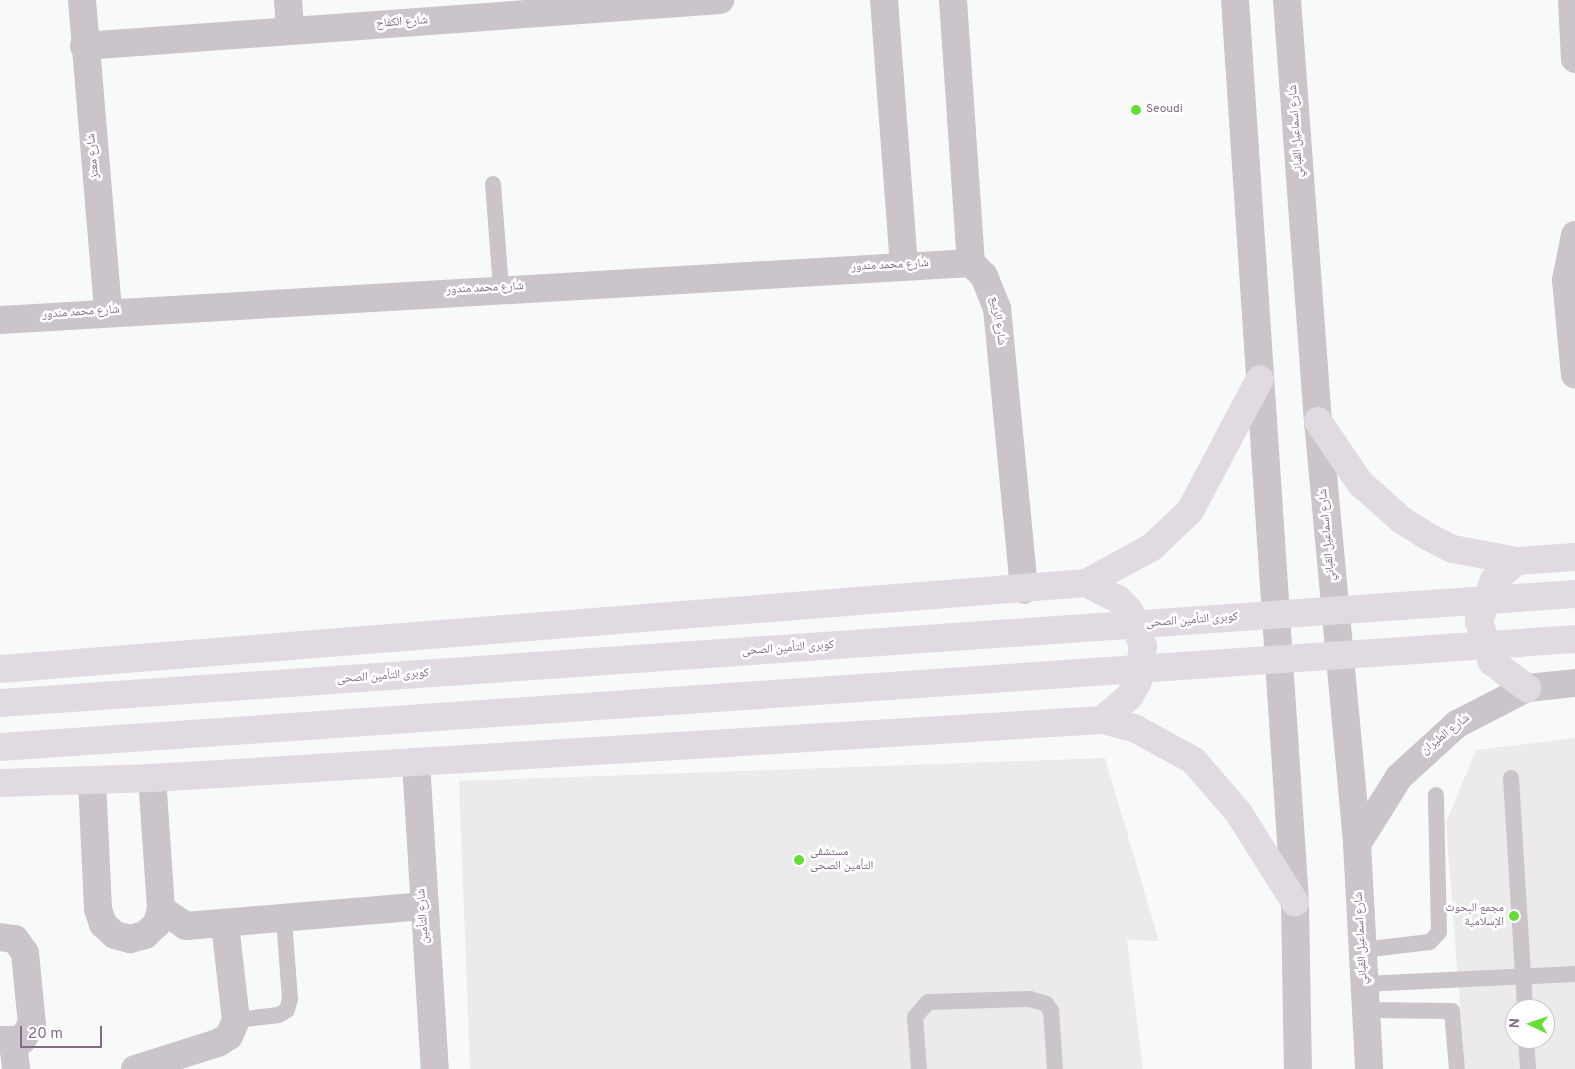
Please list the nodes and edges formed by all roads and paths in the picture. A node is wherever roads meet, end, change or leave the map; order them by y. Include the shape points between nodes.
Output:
1 (82, 0) edge
2 (288, 0) edge
3 (720, 0) edge
4 (884, 0) edge
5 (953, 0) edge
6 (1235, 0) edge
7 (1287, 0) edge
8 (1572, 0) edge
9 (590, 5) edge
10 (290, 30) junction
11 (84, 46) junction
12 (1575, 59) edge
13 (493, 184) dead end
14 (1575, 234) edge
15 (971, 263) junction
16 (904, 265) junction
17 (501, 288) junction
18 (108, 311) junction
19 (0, 320) edge
20 (1575, 375) edge
21 (1260, 379) junction
22 (1318, 421) junction
23 (1575, 557) edge
24 (1517, 561) junction
25 (1086, 583) junction
26 (1024, 590) junction
27 (1575, 594) edge
28 (1575, 639) edge
29 (0, 670) edge
30 (1575, 683) edge
31 (1527, 688) junction
32 (0, 703) edge
33 (1102, 720) junction
34 (0, 748) edge
35 (416, 762) junction
36 (152, 778) junction
37 (1511, 778) dead end
38 (92, 781) junction
39 (0, 782) edge
40 (1436, 795) dead end
41 (1357, 844) junction
42 (1295, 902) junction
43 (423, 906) junction
44 (161, 909) junction
45 (284, 920) junction
46 (225, 925) junction
47 (0, 937) edge
48 (1362, 950) junction
49 (1575, 974) edge
50 (1523, 976) junction
51 (1365, 997) junction
52 (1524, 999) edge
53 (236, 1020) junction
54 (1527, 1049) edge
55 (10, 1051) edge
56 (135, 1069) edge
57 (435, 1069) edge
58 (919, 1069) edge
59 (1056, 1069) edge
60 (1298, 1069) edge
61 (1370, 1069) edge
62 (1458, 1069) edge
63 (1528, 1069) edge

1 - 11 street, شارع معتز
2 - 10 street
3 - 9 street, شارع الكفاح
4 - 16 street
5 - 15 street
6 - 21 street
7 - 22 street, شارع اسماعيل القباني
8 - 12 street
9 - 10 street, شارع الكفاح
10 - 11 street, شارع الكفاح
11 - 18 street, شارع معتز
13 - 17 lane
14 - 20 street via 1566,280
15 - 16 street, شارع محمد مندور
15 - 26 street, شارع الربيع via 984,276 997,308
16 - 17 street, شارع محمد مندور
17 - 18 street, شارع محمد مندور
18 - 19 street, شارع محمد مندور
21 - 25 main road via 1190,511 1152,547
21 - 42 street
22 - 24 main road via 1360,483 1403,522 1453,549
22 - 41 street, شارع اسماعيل القباني
23 - 24 main road
24 - 31 main road via 1494,580 1480,621 1492,662
25 - 26 main road
25 - 33 main road via 1118,599 1130,612 1143,646 1138,681 1130,697
26 - 29 main road
27 - 32 main road, كوبرى التأمين الصحى
28 - 34 main road via 981,683
30 - 31 street, شارع الطيران
31 - 41 street, شارع الطيران via 1457,724 1426,748 1399,777
33 - 35 main road
33 - 42 main road via 1157,738 1193,760 1238,812
35 - 36 main road
35 - 43 street, شارع التأمين
36 - 38 main road
36 - 44 street
37 - 50 lane
38 - 39 main road
38 - 44 street via 98,909 103,924 122,937 145,935 156,924
40 - 48 lane via 1439,932 1430,942
41 - 48 street, شارع اسماعيل القباني
42 - 60 street
43 - 45 street
43 - 57 street, شارع التأمين
44 - 46 street via 186,926
45 - 46 street
45 - 53 lane via 290,1000 287,1010 280,1015
46 - 53 street
47 - 55 street via 15,939 24,953 32,1024 29,1033
48 - 51 street, شارع اسماعيل القباني
49 - 50 lane
50 - 51 lane
50 - 52 lane
51 - 61 street, شارع اسماعيل القباني
51 - 62 lane via 1452,1011
53 - 56 street via 229,1036 218,1043
54 - 63 lane
58 - 59 lane via 915,1017 928,1002 1030,1000 1046,1004 1051,1011

